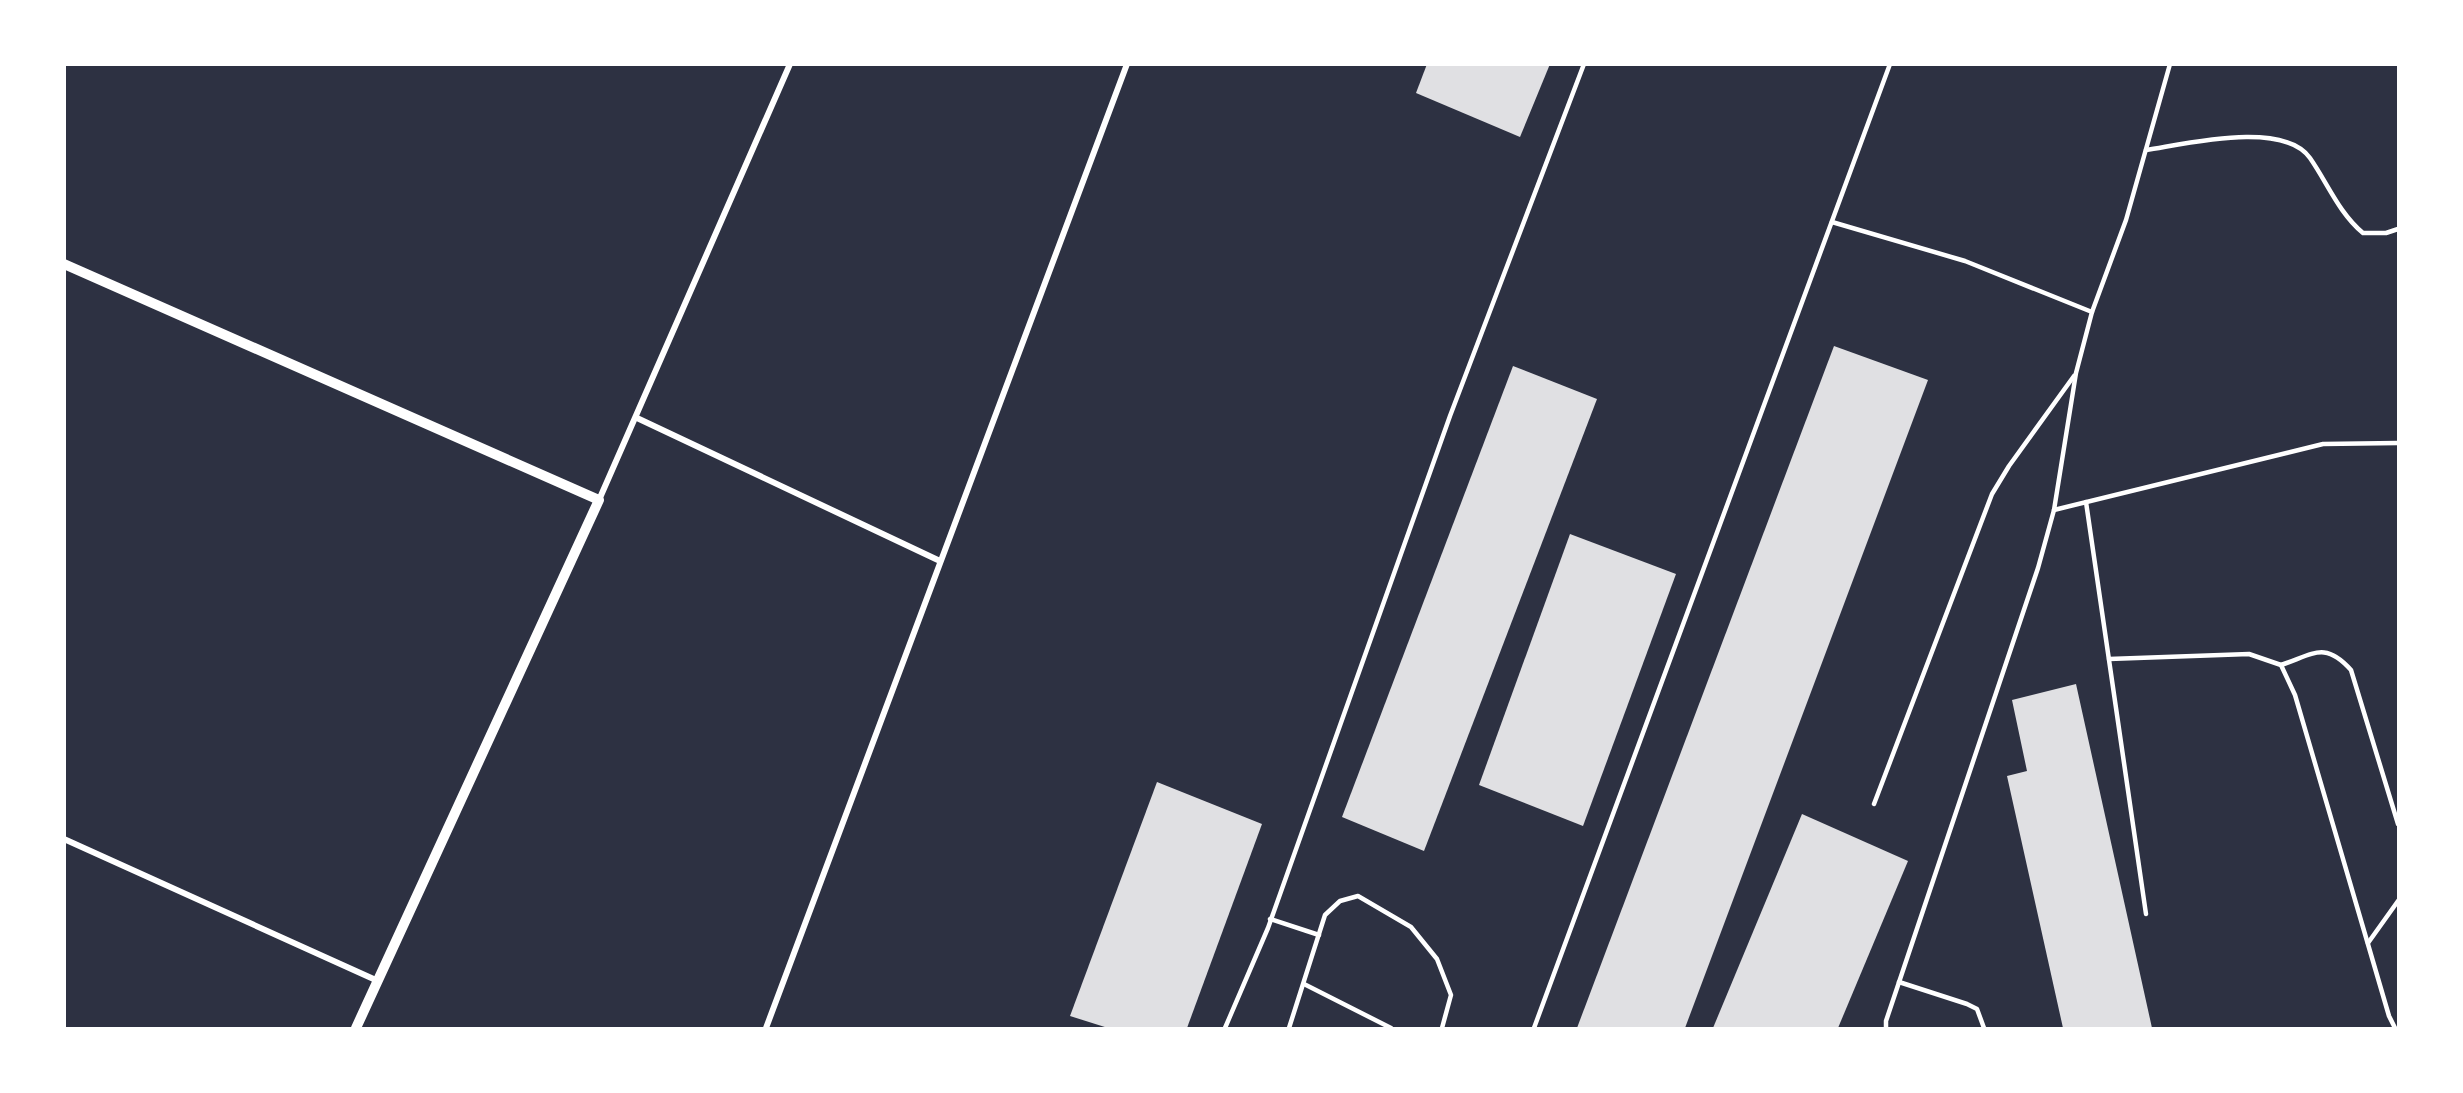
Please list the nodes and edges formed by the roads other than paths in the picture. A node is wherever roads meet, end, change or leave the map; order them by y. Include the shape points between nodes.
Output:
1 (790, 64) edge
2 (1127, 64) edge
3 (1584, 64) edge
4 (1890, 64) edge
5 (2170, 64) edge
6 (2146, 150) junction
7 (1832, 222) junction
8 (2398, 229) edge
9 (64, 264) edge
10 (2091, 312) junction
11 (2076, 373) junction
12 (637, 418) junction
13 (2398, 443) edge
14 (599, 500) junction
15 (2086, 502) junction
16 (2054, 510) junction
17 (940, 561) junction
18 (2109, 659) junction
19 (2282, 665) junction
20 (1874, 804) dead end
21 (2398, 824) edge
22 (64, 839) edge
23 (2398, 901) edge
24 (2146, 914) dead end
25 (1270, 919) junction
26 (1319, 935) junction
27 (2368, 943) junction
28 (378, 981) junction
29 (1899, 982) junction
30 (1304, 984) junction
31 (356, 1029) edge
32 (766, 1029) edge
33 (1225, 1029) edge
34 (1289, 1029) edge
35 (1391, 1029) edge
36 (1442, 1029) edge
37 (1534, 1029) edge
38 (1886, 1029) edge
39 (1984, 1029) edge
40 (2396, 1029) edge

1 - 12 street
2 - 17 street
3 - 25 lane via 1450,416
4 - 7 lane
5 - 6 lane
6 - 8 lane via 2254,136 2288,141 2308,156 2348,221 2363,233
6 - 10 lane via 2126,220
7 - 10 lane via 1965,261
7 - 37 lane
9 - 14 street
10 - 11 lane
11 - 16 lane
11 - 20 lane via 1992,494
12 - 14 street
12 - 17 street
13 - 15 lane via 2323,444
14 - 28 street
15 - 16 lane
15 - 18 lane
16 - 29 lane
17 - 32 street
18 - 19 lane via 2249,654
18 - 24 lane
19 - 21 lane via 2322,651 2339,656 2351,670
19 - 27 lane via 2295,695
22 - 28 street
23 - 27 lane
25 - 26 lane
25 - 33 lane
26 - 30 lane
26 - 36 lane via 1325,915 1340,901 1358,896 1411,927 1437,959 1451,995
27 - 40 lane
28 - 31 street
29 - 38 lane
29 - 39 lane via 1967,1004 1977,1010
30 - 34 lane
30 - 35 lane

